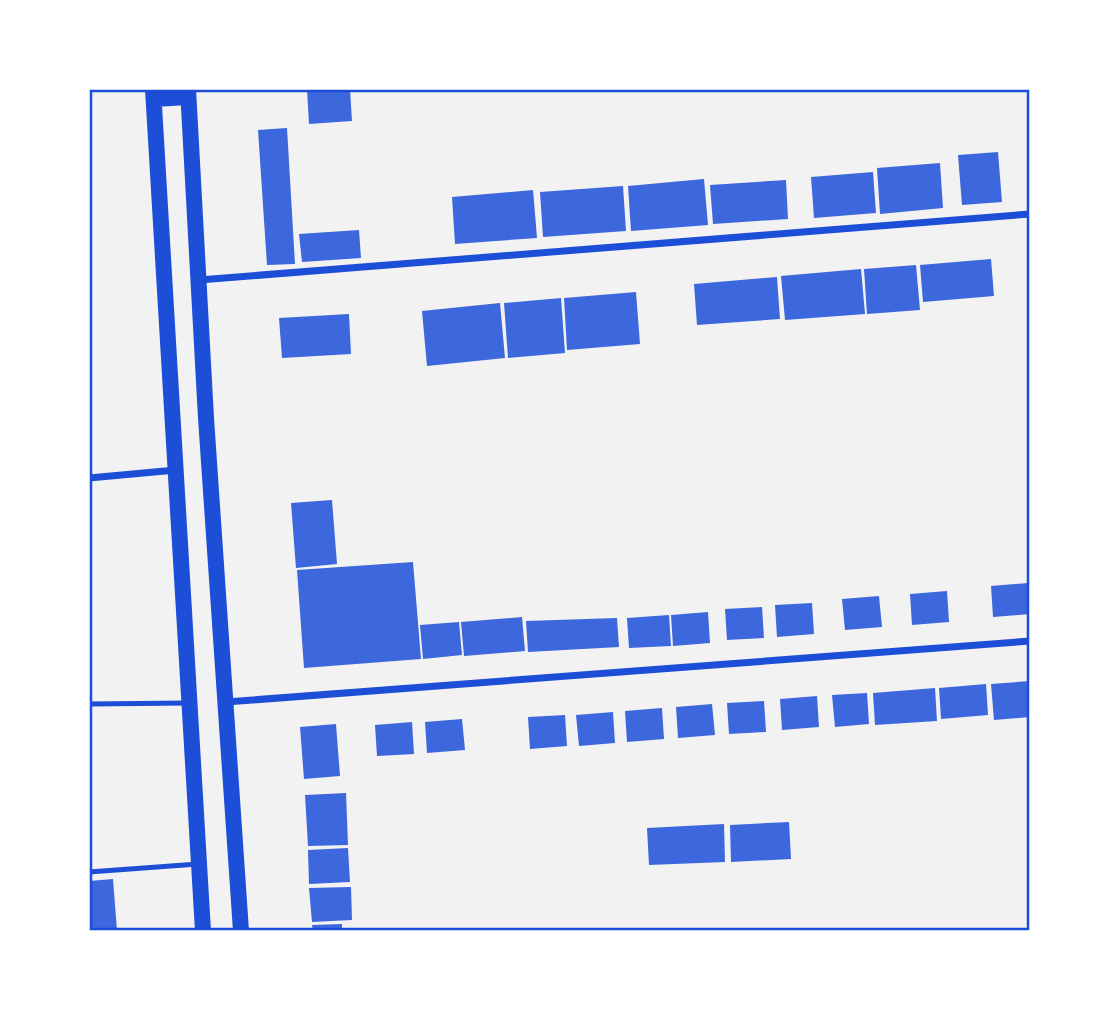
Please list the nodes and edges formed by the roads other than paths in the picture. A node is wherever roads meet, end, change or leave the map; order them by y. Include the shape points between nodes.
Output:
1 (188, 93) edge
2 (154, 94) edge
3 (1030, 214) edge
4 (198, 280) junction
5 (176, 470) junction
6 (89, 478) edge
7 (1030, 641) edge
8 (225, 702) junction
9 (190, 703) junction
10 (89, 704) edge
11 (199, 864) junction
12 (89, 872) edge
13 (203, 931) edge
14 (242, 931) edge

1 - 2 main road
1 - 4 main road
2 - 5 main road
3 - 4 street
4 - 8 main road
5 - 6 street
5 - 9 main road
7 - 8 street
8 - 14 main road
9 - 10 lane
9 - 11 main road
11 - 12 lane
11 - 13 main road

